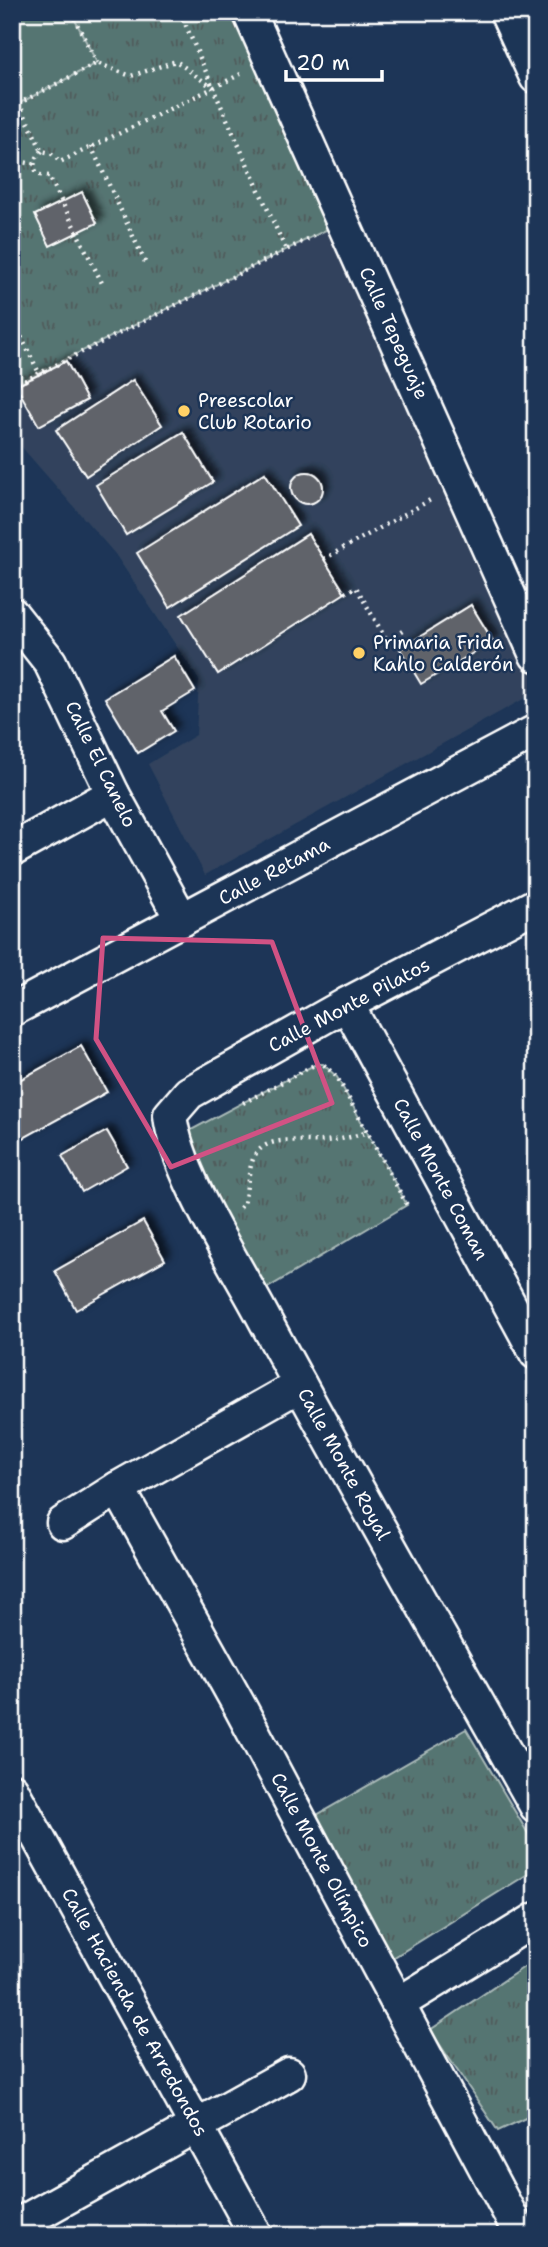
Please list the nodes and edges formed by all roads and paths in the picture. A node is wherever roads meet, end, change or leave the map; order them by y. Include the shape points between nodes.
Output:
1 (71, 12) edge
2 (180, 12) edge
3 (249, 12) edge
4 (506, 12) edge
5 (97, 63) junction
6 (241, 74) dead end
7 (536, 77) edge
8 (214, 88) junction
9 (19, 103) junction
10 (12, 107) edge
11 (91, 146) junction
12 (42, 151) junction
13 (12, 160) edge
14 (34, 164) junction
15 (314, 236) dead end
16 (286, 250) junction
17 (145, 262) dead end
18 (102, 282) dead end
19 (12, 318) edge
20 (14, 326) edge
21 (39, 373) junction
22 (12, 387) edge
23 (461, 484) junction
24 (324, 559) dead end
25 (345, 593) dead end
26 (12, 614) edge
27 (404, 630) dead end
28 (536, 655) edge
29 (536, 731) edge
30 (113, 793) junction
31 (12, 850) edge
32 (535, 908) edge
33 (182, 920) junction
34 (347, 1004) junction
35 (12, 1010) edge
36 (236, 1106) dead end
37 (170, 1115) joint
38 (367, 1132) junction
39 (407, 1205) dead end
40 (237, 1212) dead end
41 (536, 1353) edge
42 (300, 1385) junction
43 (118, 1488) junction
44 (62, 1523) dead end
45 (12, 1790) edge
46 (536, 1806) edge
47 (536, 1919) edge
48 (398, 2004) junction
49 (289, 2074) dead end
50 (197, 2124) junction
51 (12, 2228) edge
52 (256, 2235) edge
53 (521, 2235) edge

1 - 5 path
2 - 8 path
3 - 23 street, Calle Tepeguaje
4 - 7 street
5 - 8 path via 131,76 176,61
5 - 9 path
6 - 8 path
8 - 11 path
8 - 16 path
9 - 10 path
9 - 12 path
11 - 12 path via 60,162
11 - 17 path
12 - 14 path
13 - 14 path
14 - 18 path via 40,175 49,176
15 - 16 path
16 - 21 path
19 - 20 path
20 - 21 path
21 - 22 path
23 - 24 path
23 - 28 street, Calle Tepeguaje
25 - 27 path via 356,587 387,641
26 - 30 street, Calle El Canelo via 50,662
29 - 33 street, Calle Retama
30 - 31 street
30 - 33 street, Calle El Canelo
32 - 34 street, Calle Monte Pilatos
33 - 35 street, Calle Retama
34 - 37 street, Calle Monte Pilatos via 189,1093
34 - 41 street, Calle Monte Coman
36 - 38 path via 323,1064 337,1077
37 - 42 street, Calle Monte Royal via 184,1166
38 - 39 path
38 - 40 path via 330,1140 274,1141 264,1147 254,1157 244,1203
42 - 43 street
42 - 46 street, Calle Monte Royal
43 - 44 street
43 - 48 street, Calle Monte Olímpico
45 - 50 street, Calle Hacienda de Arredondos
47 - 48 street
48 - 53 street, Calle Monte Olímpico
49 - 50 street
50 - 51 street
50 - 52 street, Calle Hacienda de Arredondos

